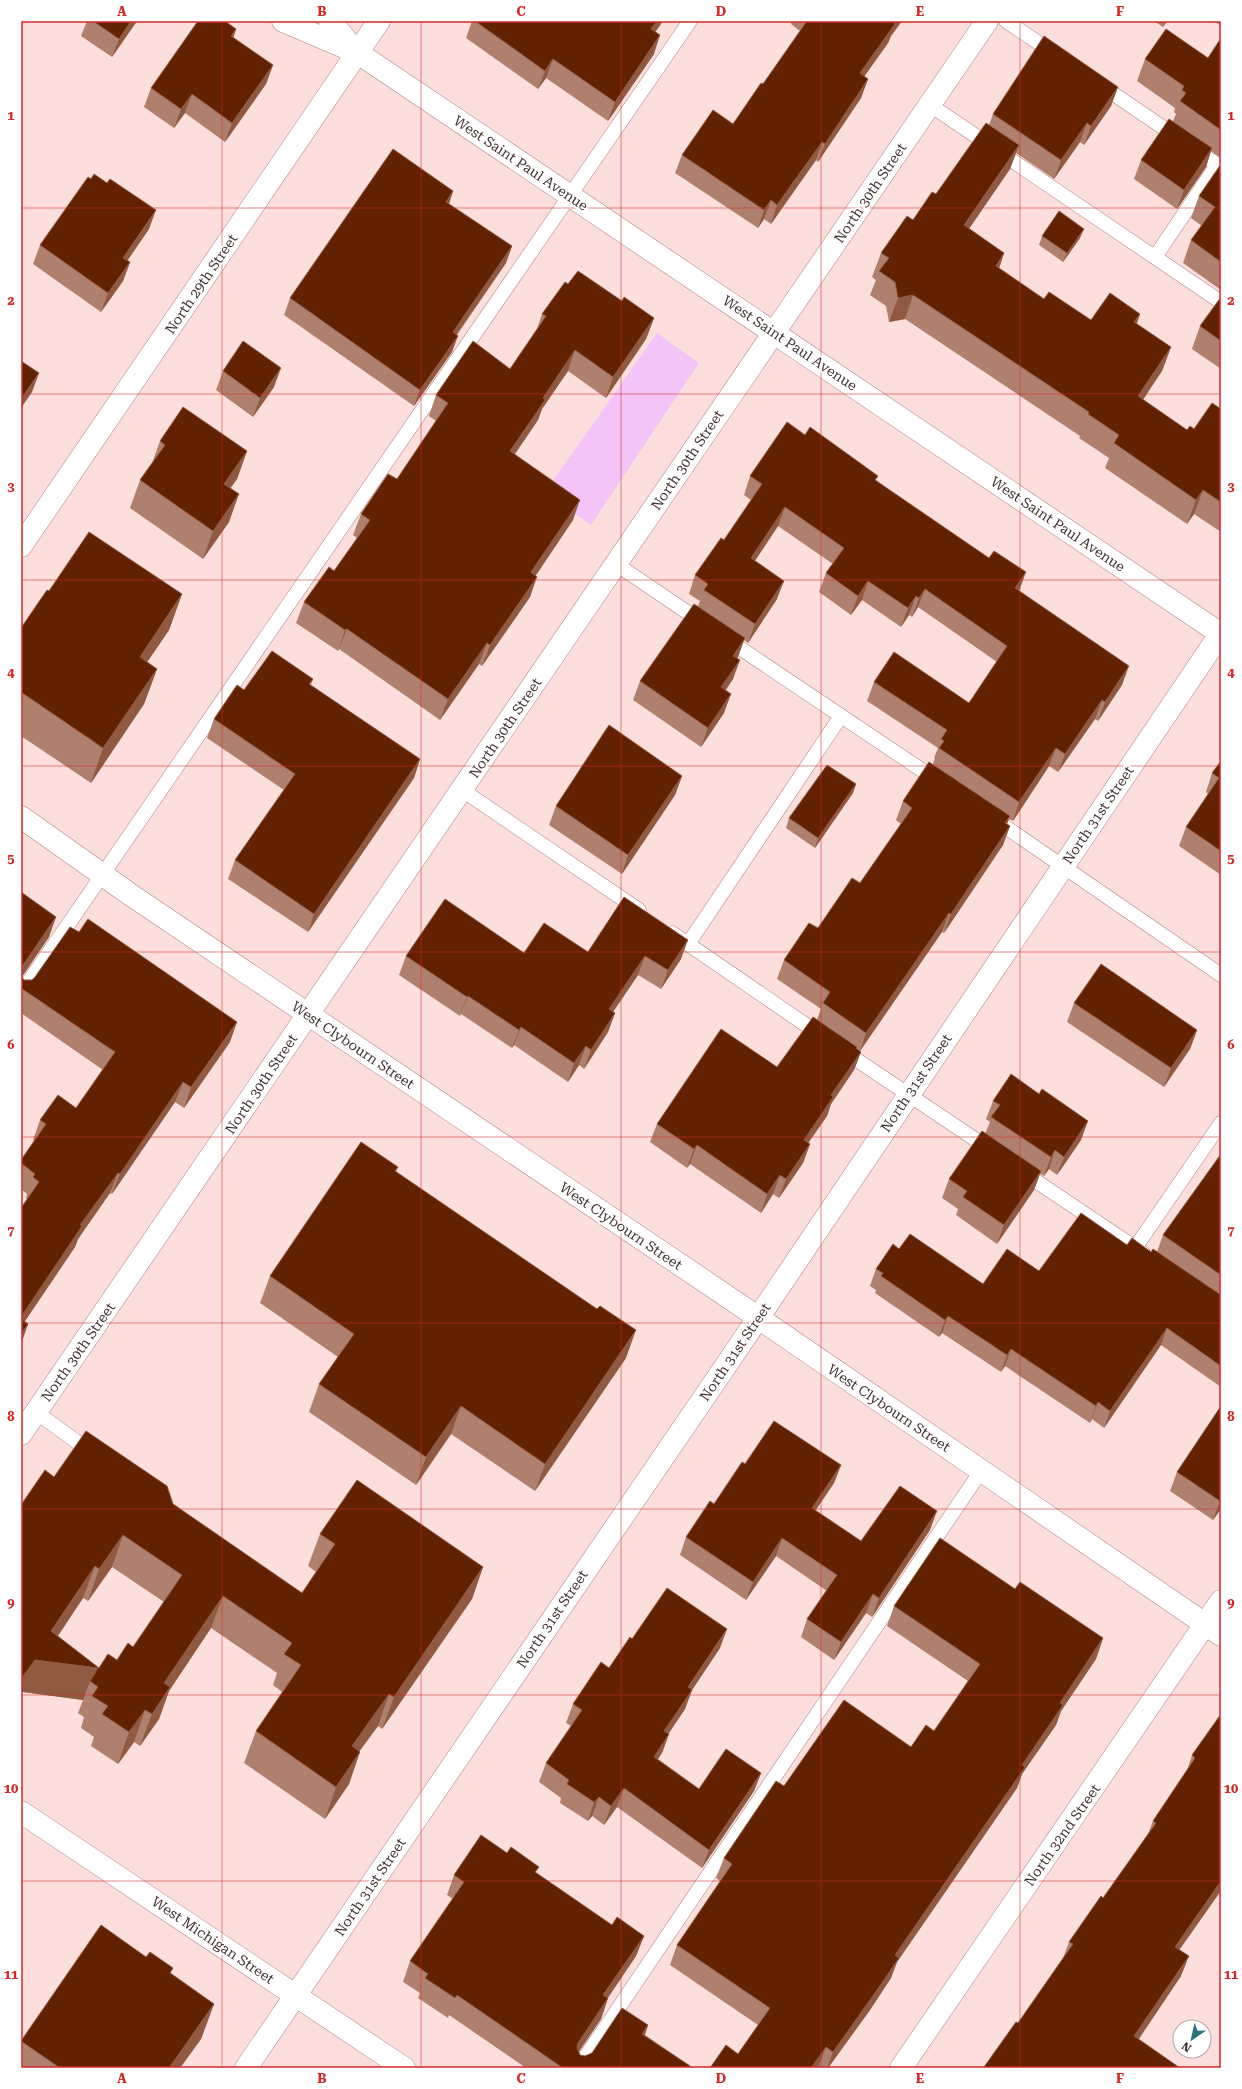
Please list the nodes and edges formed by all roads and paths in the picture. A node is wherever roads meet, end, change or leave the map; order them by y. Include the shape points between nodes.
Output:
1 (283, 21) edge
2 (330, 21) edge
3 (379, 21) edge
4 (690, 21) edge
5 (987, 21) edge
6 (1006, 21) edge
7 (358, 53) junction
8 (1067, 62) edge
9 (1086, 75) edge
10 (930, 105) junction
11 (1219, 166) edge
12 (570, 196) junction
13 (1155, 258) junction
14 (1221, 302) edge
15 (774, 333) junction
16 (22, 541) edge
17 (616, 564) junction
18 (1221, 634) edge
19 (841, 716) junction
20 (462, 790) junction
21 (951, 790) edge
22 (983, 812) edge
23 (21, 817) edge
24 (1064, 866) junction
25 (103, 874) junction
26 (649, 917) edge
27 (662, 926) edge
28 (688, 944) junction
29 (1221, 975) edge
30 (21, 993) edge
31 (308, 1014) junction
32 (908, 1095) junction
33 (1221, 1123) edge
34 (1135, 1248) junction
35 (1155, 1261) edge
36 (757, 1318) junction
37 (36, 1412) junction
38 (21, 1434) edge
39 (106, 1463) edge
40 (981, 1471) junction
41 (1221, 1601) edge
42 (1213, 1630) edge
43 (21, 1812) edge
44 (296, 1995) junction
45 (246, 2068) edge
46 (404, 2068) edge
47 (578, 2068) edge
48 (901, 2068) edge

1 - 7 street, West Saint Paul Avenue
2 - 7 street, West Saint Paul Avenue
3 - 7 street, North 29th Street
4 - 12 lane
5 - 10 street, North 30th Street
6 - 8 lane
7 - 12 street, West Saint Paul Avenue
7 - 16 street, North 29th Street
9 - 11 lane
10 - 13 lane
10 - 15 street, North 30th Street
11 - 13 lane
12 - 15 street, West Saint Paul Avenue
12 - 25 lane
13 - 14 lane
15 - 17 street, North 30th Street
15 - 18 street, West Saint Paul Avenue
17 - 19 lane
17 - 20 street, North 30th Street
18 - 24 street, North 31st Street
19 - 21 lane
19 - 28 lane
20 - 26 lane
20 - 31 street, North 30th Street
22 - 24 lane
23 - 25 street, West Clybourn Street
24 - 29 lane
24 - 32 street, North 31st Street
25 - 30 lane
25 - 31 street, West Clybourn Street
27 - 28 lane
28 - 32 lane
31 - 36 street, West Clybourn Street
31 - 37 street, North 30th Street
32 - 34 lane
32 - 36 street, North 31st Street
33 - 34 lane
34 - 35 lane
36 - 40 street, West Clybourn Street
36 - 44 street, North 31st Street
37 - 38 street, North 30th Street
37 - 39 lane
40 - 42 street, West Clybourn Street
40 - 47 lane
41 - 42 street, North 32nd Street
42 - 48 street, North 32nd Street via 1179,1665
43 - 44 street, West Michigan Street
44 - 45 street, North 31st Street
44 - 46 street, West Michigan Street

